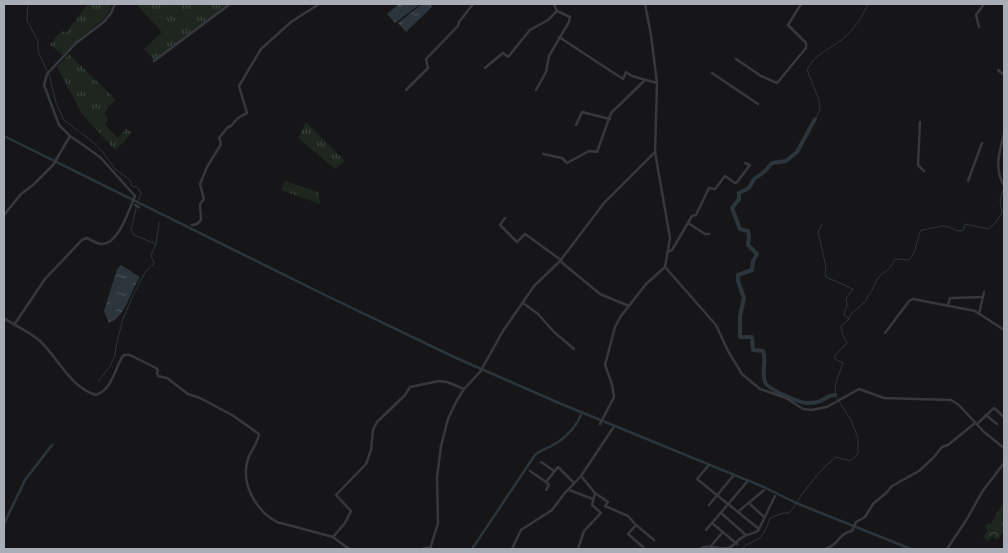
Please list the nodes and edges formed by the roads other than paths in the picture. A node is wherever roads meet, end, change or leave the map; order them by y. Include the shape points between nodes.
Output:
1 (115, 4) edge
2 (230, 4) edge
3 (320, 4) edge
4 (473, 4) edge
5 (554, 4) edge
6 (645, 4) edge
7 (801, 4) edge
8 (984, 4) edge
9 (557, 11) junction
10 (979, 26) dead end
11 (559, 37) junction
12 (736, 59) dead end
13 (154, 61) dead end
14 (485, 68) dead end
15 (998, 70) dead end
16 (712, 73) dead end
17 (1004, 75) edge
18 (645, 80) junction
19 (657, 83) junction
20 (406, 90) dead end
21 (536, 90) dead end
22 (758, 104) dead end
23 (610, 119) junction
24 (920, 122) dead end
25 (576, 125) dead end
26 (1004, 134) edge
27 (70, 136) junction
28 (982, 143) dead end
29 (655, 152) junction
30 (543, 154) dead end
31 (745, 163) dead end
32 (924, 171) dead end
33 (968, 181) dead end
34 (1004, 186) edge
35 (133, 204) junction
36 (139, 207) dead end
37 (4, 215) edge
38 (505, 218) dead end
39 (688, 223) junction
40 (192, 224) dead end
41 (710, 234) dead end
42 (668, 252) junction
43 (560, 260) junction
44 (665, 267) junction
45 (984, 292) dead end
46 (982, 297) junction
47 (523, 303) junction
48 (948, 305) junction
49 (630, 306) junction
50 (979, 314) junction
51 (4, 318) edge
52 (14, 325) junction
53 (1004, 330) edge
54 (885, 333) dead end
55 (574, 349) dead end
56 (464, 389) junction
57 (986, 415) junction
58 (1004, 417) edge
59 (600, 423) dead end
60 (976, 424) junction
61 (997, 424) dead end
62 (613, 428) dead end
63 (1004, 447) edge
64 (541, 462) dead end
65 (1004, 463) edge
66 (708, 466) dead end
67 (530, 471) dead end
68 (554, 472) junction
69 (581, 476) junction
70 (734, 476) dead end
71 (546, 482) junction
72 (747, 482) dead end
73 (574, 483) junction
74 (546, 490) dead end
75 (569, 490) junction
76 (764, 490) dead end
77 (595, 493) junction
78 (718, 495) junction
79 (774, 496) dead end
80 (593, 499) junction
81 (748, 503) junction
82 (729, 504) junction
83 (709, 505) dead end
84 (739, 512) junction
85 (721, 513) junction
86 (764, 517) junction
87 (712, 523) junction
88 (636, 525) junction
89 (759, 529) junction
90 (706, 530) dead end
91 (723, 532) junction
92 (746, 535) junction
93 (333, 537) junction
94 (654, 540) dead end
95 (737, 544) junction
96 (712, 546) junction
97 (431, 548) edge
98 (349, 549) edge
99 (422, 549) edge
100 (512, 549) edge
101 (578, 549) edge
102 (643, 549) edge
103 (700, 549) edge
104 (825, 549) edge
105 (946, 549) edge

1 - 27 street via 105,21 76,43 45,79 45,91 57,122
2 - 13 street
3 - 40 street via 291,22 266,44 240,83 247,113 219,138 221,144 200,184 204,199 200,204 201,220
4 - 20 street via 458,26 426,59 428,68
5 - 9 street
6 - 19 street
7 - 12 street via 788,25 806,43 806,48 777,83
8 - 10 street via 976,15
9 - 11 street via 570,17
9 - 14 street via 530,30 508,57 503,53
11 - 18 street via 623,78 626,72
11 - 21 street
15 - 17 street
16 - 22 street
18 - 19 street
18 - 23 street via 611,113
19 - 29 street
23 - 25 street via 582,112
23 - 30 street via 597,152 588,151 567,163 562,158
24 - 32 street via 918,165
26 - 34 street via 997,163
27 - 35 street via 100,158 135,196
27 - 37 street via 53,165 21,194
28 - 33 street
29 - 42 street via 670,238
29 - 43 street via 604,203
31 - 39 street via 750,165 737,182 725,176 715,189 709,188 696,215
35 - 36 street
35 - 52 street via 113,240 99,244 87,238 82,240 45,279
38 - 43 street via 500,225 517,242 525,234
39 - 41 street
39 - 42 street
42 - 44 street
43 - 47 street via 541,278
43 - 49 street via 600,294
44 - 49 street via 646,284
44 - 60 street via 716,324 742,374 766,392 792,401 803,410 820,410 858,389 884,398 949,400 959,405
45 - 46 street
46 - 48 street via 950,298
46 - 50 street
47 - 55 street
47 - 56 street via 480,372
48 - 50 street
48 - 54 street via 911,299
49 - 59 street via 615,327 605,365 614,397
50 - 53 street
51 - 52 street
52 - 93 street via 40,341 72,379 92,394 99,395 106,388 124,355 130,354 157,369 158,376 232,415 259,434 246,470 249,490 263,512 277,522
56 - 93 street via 439,381 412,386 382,416 373,430 366,464 336,495 351,510
56 - 97 street via 444,430 437,477 438,523
57 - 58 street via 994,408
57 - 60 street
57 - 61 street
60 - 63 street
60 - 104 street via 942,448 918,471 892,486 873,504 865,517 856,522 852,531
62 - 69 street
64 - 68 street
65 - 105 street
66 - 78 street via 697,478
67 - 71 street
68 - 71 street
68 - 73 street via 559,468
69 - 73 street
69 - 77 street
70 - 78 street
71 - 74 street via 549,485
72 - 82 street
73 - 75 street
75 - 80 street
75 - 100 street via 552,510 521,530
76 - 81 street
77 - 80 street
77 - 88 street via 608,502 605,506 628,516
78 - 82 street
78 - 83 street
79 - 86 street
80 - 101 street via 592,505 601,513 586,529
81 - 84 street
81 - 86 street
82 - 84 street
82 - 85 street
84 - 89 street
85 - 87 street
85 - 92 street
86 - 89 street
87 - 90 street
87 - 91 street
88 - 94 street
88 - 102 street via 628,534
89 - 92 street
91 - 95 street
91 - 96 street
92 - 95 street
93 - 98 street
95 - 96 street via 721,549
96 - 103 street
97 - 99 street

